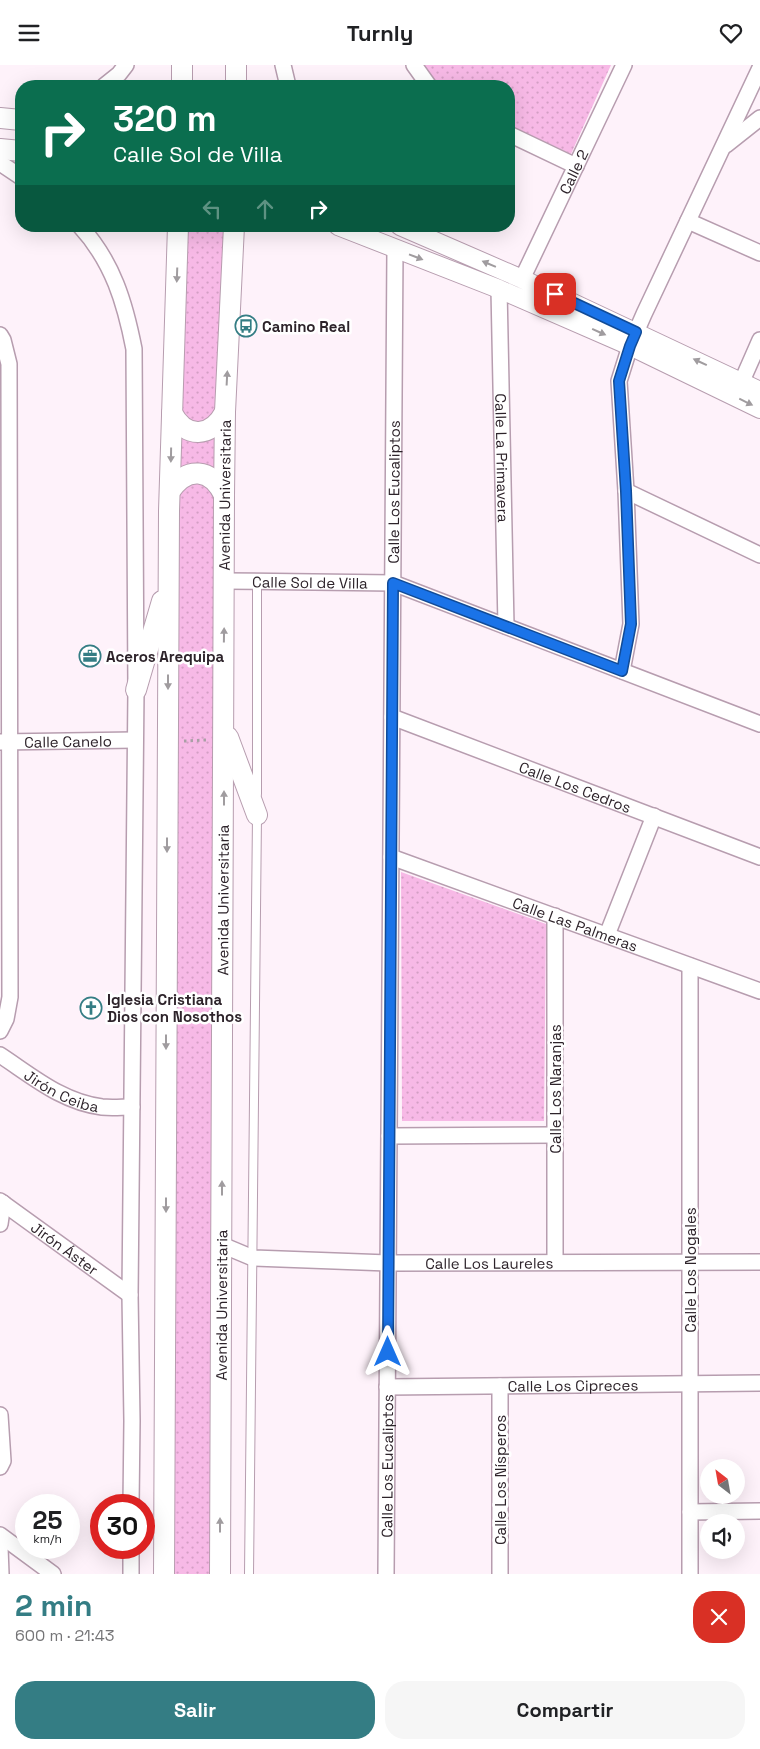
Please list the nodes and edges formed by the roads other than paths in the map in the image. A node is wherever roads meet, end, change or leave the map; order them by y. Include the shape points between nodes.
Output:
1 (126, 65) edge
2 (182, 65) edge
3 (236, 65) edge
4 (282, 65) edge
5 (414, 65) edge
6 (624, 65) edge
7 (760, 68) edge
8 (112, 80) edge
9 (182, 80) edge
10 (236, 80) edge
11 (286, 80) edge
12 (425, 80) edge
13 (0, 118) edge
14 (760, 118) edge
15 (15, 119) edge
16 (515, 137) edge
17 (723, 148) junction
18 (0, 149) edge
19 (15, 150) edge
20 (0, 163) edge
21 (576, 166) junction
22 (15, 173) edge
23 (688, 221) junction
24 (84, 232) edge
25 (178, 232) edge
26 (234, 232) edge
27 (355, 232) edge
28 (414, 232) edge
29 (395, 249) junction
30 (760, 253) edge
31 (522, 279) junction
32 (499, 289) junction
33 (0, 335) edge
34 (633, 339) junction
35 (760, 340) edge
36 (742, 381) junction
37 (760, 391) edge
38 (760, 409) edge
39 (225, 412) junction
40 (172, 413) junction
41 (170, 491) junction
42 (626, 491) junction
43 (224, 495) junction
44 (760, 555) edge
45 (169, 581) junction
46 (225, 581) junction
47 (257, 581) junction
48 (393, 583) junction
49 (506, 626) junction
50 (622, 671) junction
51 (136, 690) junction
52 (392, 717) junction
53 (760, 724) edge
54 (224, 731) junction
55 (135, 740) junction
56 (5, 742) edge
57 (257, 815) junction
58 (654, 816) junction
59 (391, 857) junction
60 (760, 857) edge
61 (555, 916) junction
62 (607, 935) junction
63 (690, 965) junction
64 (760, 991) edge
65 (0, 1031) edge
66 (0, 1055) edge
67 (132, 1107) junction
68 (554, 1135) junction
69 (389, 1136) junction
70 (2, 1202) edge
71 (0, 1224) edge
72 (222, 1245) junction
73 (253, 1258) junction
74 (554, 1262) junction
75 (690, 1262) junction
76 (760, 1262) edge
77 (388, 1263) junction
78 (130, 1295) junction
79 (760, 1383) edge
80 (690, 1384) junction
81 (500, 1386) junction
82 (387, 1387) junction
83 (0, 1415) edge
84 (0, 1467) edge
85 (131, 1494) edge
86 (760, 1511) edge
87 (690, 1512) junction
88 (0, 1535) edge
89 (0, 1547) edge
90 (131, 1559) edge
91 (1, 1574) edge
92 (53, 1574) edge
93 (131, 1574) edge
94 (164, 1574) edge
95 (220, 1574) edge
96 (249, 1574) edge
97 (386, 1574) edge
98 (500, 1574) edge
99 (690, 1574) edge

1 - 8 street
2 - 9 main road
3 - 10 main road
4 - 11 street
5 - 12 street
6 - 21 street, Calle 2
7 - 17 street
13 - 15 main road
14 - 17 street
16 - 21 street
17 - 23 street
18 - 19 main road
20 - 22 street
21 - 31 street, Calle 2
23 - 30 street
23 - 34 street
24 - 51 street via 115,280 128,315 134,349
25 -> 40 main road
39 -> 26 main road, Avenida Universitaria
27 - 29 street
31 -> 28 street
29 -> 32 street
29 - 48 street, Calle Los Eucaliptos
31 - 34 street
32 -> 34 street
32 - 49 street, Calle La Primavera
33 - 56 street via 9,364
36 -> 34 street
34 -> 38 street
34 - 42 street via 619,381
35 - 36 street
36 - 37 street
39 - 40 main road via 210,430 198,432 187,430
39 - 43 main road, Avenida Universitaria
40 -> 41 main road
41 - 43 main road via 177,481 199,473 210,477
41 - 45 main road
42 - 44 street
42 - 50 street via 631,624
43 - 46 main road, Avenida Universitaria
45 - 51 main road
45 -> 94 main road
46 - 47 street, Calle Sol de Villa
54 -> 46 main road, Avenida Universitaria
47 - 48 street, Calle Sol de Villa
47 - 57 lane
48 - 49 street, Calle Sol de Villa
48 - 52 street, Calle Los Eucaliptos
49 - 50 street, Calle Sol de Villa
50 - 53 street, Calle Sol de Villa
51 - 55 street
52 - 58 street, Calle Los Cedros
52 - 59 street, Calle Los Eucaliptos
54 - 57 main road
72 -> 54 main road, Avenida Universitaria
55 - 56 street, Calle Canelo
55 - 67 street
56 - 65 street via 10,997
57 - 73 lane
58 - 60 street, Calle Los Cedros
58 - 62 street
59 - 61 street, Calle Las Palmeras
59 - 69 street, Calle Los Eucaliptos
61 - 62 street, Calle Las Palmeras
61 - 68 street, Calle Los Naranjas
62 - 63 street, Calle Las Palmeras
63 - 64 street, Calle Las Palmeras
63 - 75 street, Calle Los Nogales
66 - 67 street, Jirón Ceiba via 59,1095 102,1107
67 - 78 street
68 - 69 street
68 - 74 street, Calle Los Naranjas
69 - 77 street, Calle Los Eucaliptos
70 - 71 street
70 - 78 street, Jirón Áster
72 - 73 street, Calle Los Laureles
95 -> 72 main road, Avenida Universitaria
73 - 77 street, Calle Los Laureles
73 - 96 lane
74 - 75 street, Calle Los Laureles
74 - 77 street, Calle Los Laureles
75 - 76 street, Calle Los Laureles
75 - 80 street, Calle Los Nogales
77 - 82 street, Calle Los Eucaliptos
78 - 85 street
79 - 80 street, Calle Los Cipreces
80 - 81 street, Calle Los Cipreces
80 - 87 street, Calle Los Nogales
81 - 82 street, Calle Los Cipreces
81 - 98 street, Calle Los Nísperos
82 - 97 street, Calle Los Eucaliptos
83 - 84 street via 3,1461
86 - 87 street
87 - 99 street, Calle Los Nogales
88 - 92 street
89 - 91 street
90 - 93 street

